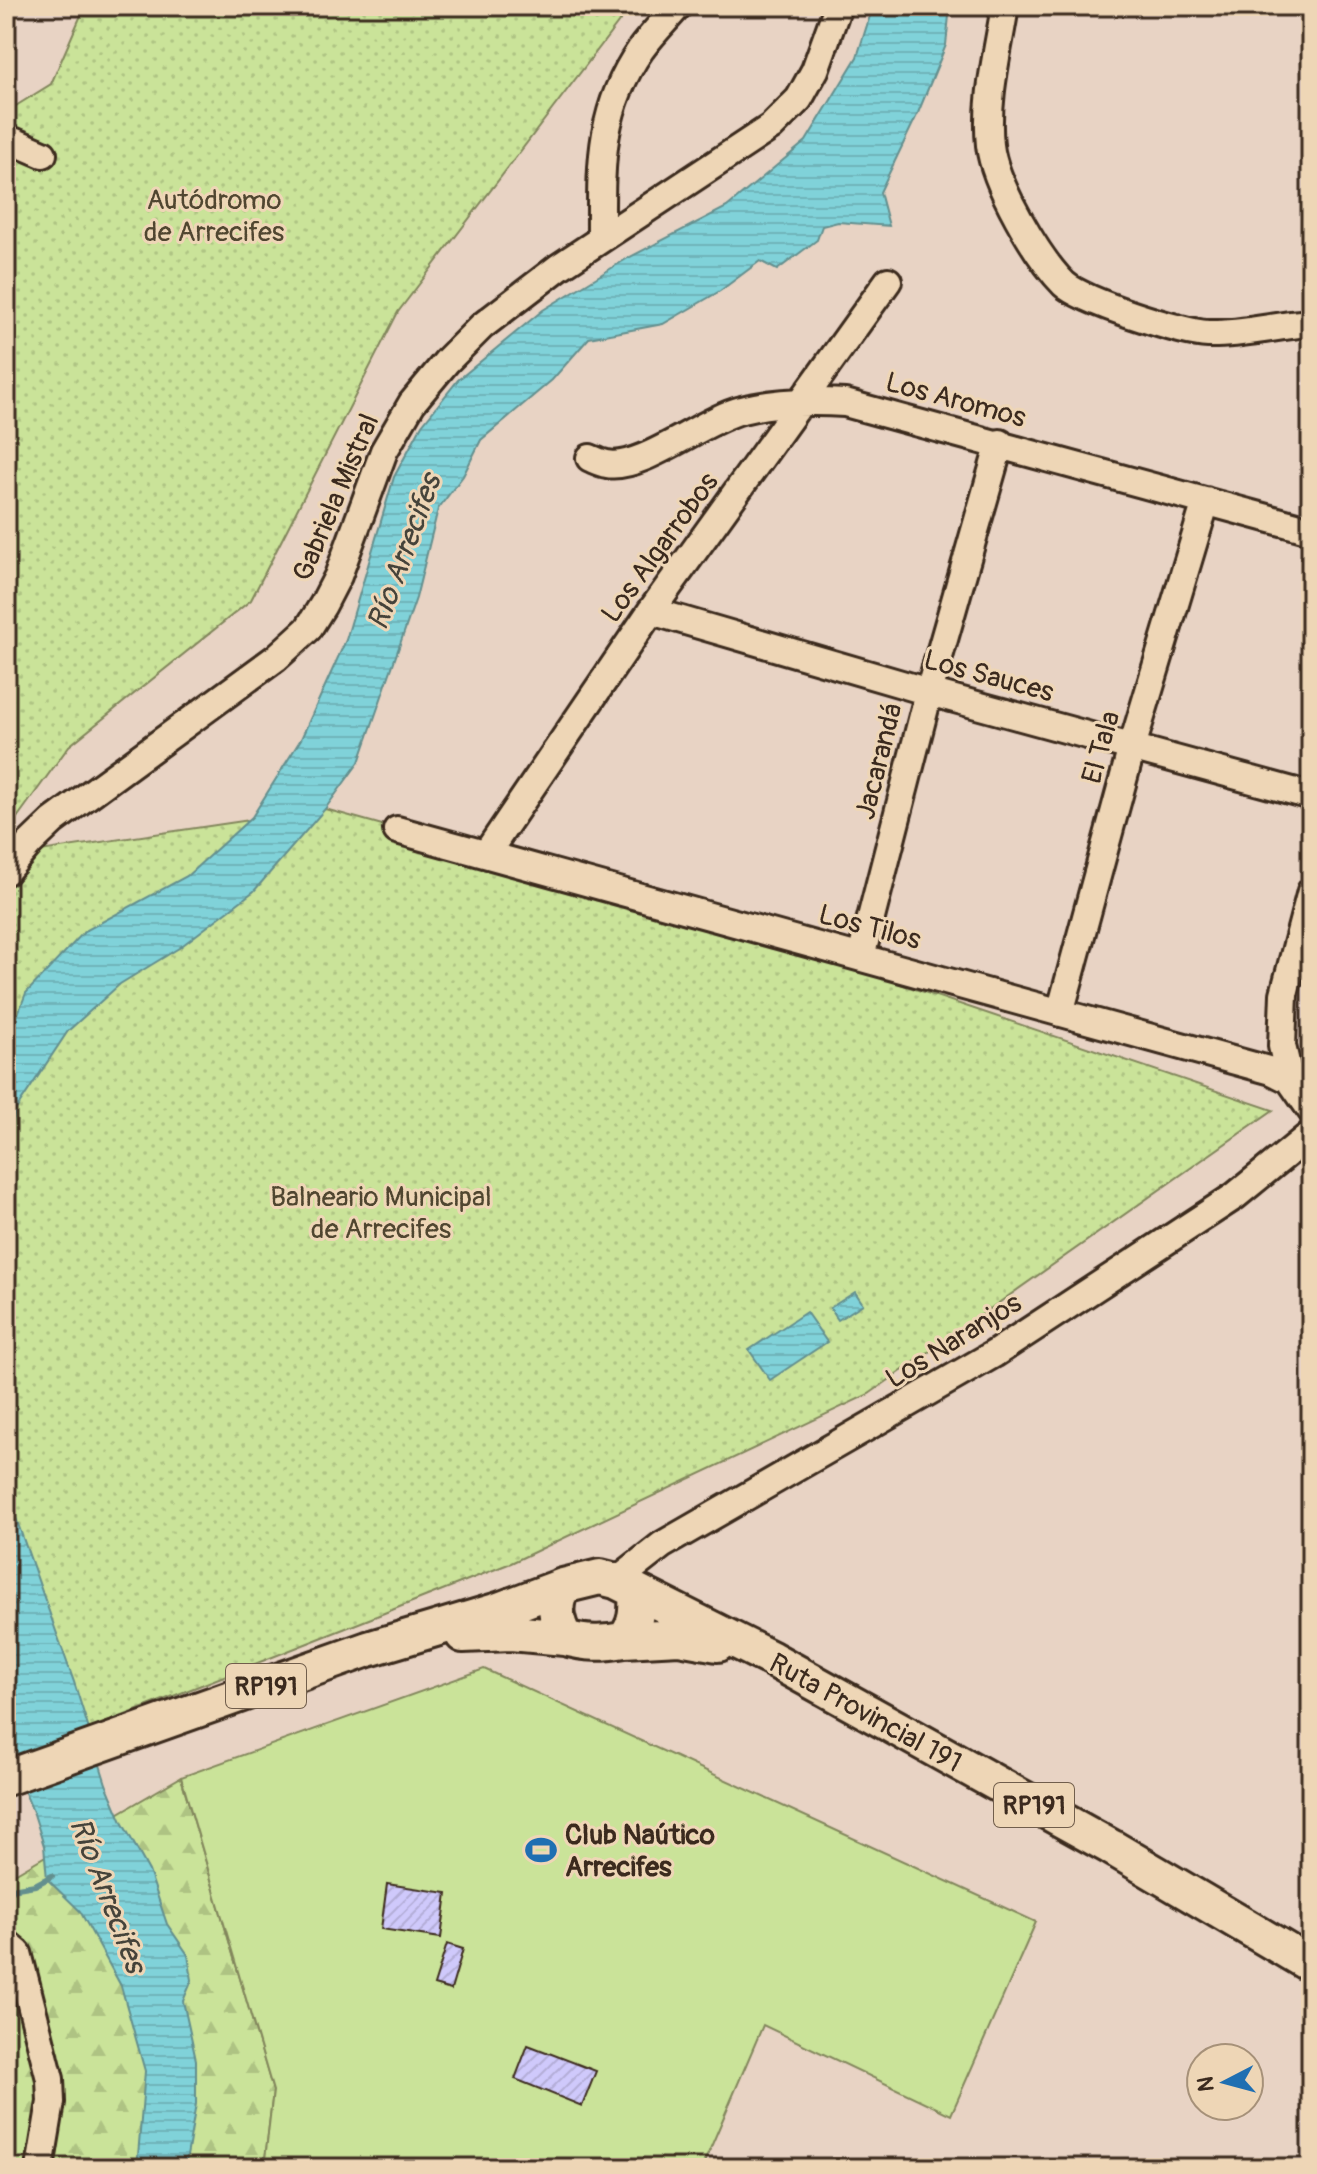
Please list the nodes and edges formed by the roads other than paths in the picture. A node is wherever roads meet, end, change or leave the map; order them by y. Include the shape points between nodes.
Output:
1 (678, 6) edge
2 (838, 6) edge
3 (1005, 6) edge
4 (6, 138) edge
5 (43, 154) dead end
6 (601, 239) junction
7 (888, 281) dead end
8 (1311, 323) edge
9 (804, 400) junction
10 (1000, 443) junction
11 (590, 458) dead end
12 (1206, 501) junction
13 (1311, 530) edge
14 (651, 611) junction
15 (929, 692) junction
16 (1132, 747) junction
17 (1311, 796) edge
18 (397, 830) dead end
19 (486, 854) junction
20 (6, 871) edge
21 (1311, 891) edge
22 (861, 957) junction
23 (1060, 1013) junction
24 (1290, 1080) junction
25 (1311, 1110) edge
26 (1311, 1134) edge
27 (563, 1586) junction
28 (626, 1586) junction
29 (565, 1638) junction
30 (624, 1640) junction
31 (368, 1649) junction
32 (754, 1650) junction
33 (6, 1778) edge
34 (6, 1943) edge
35 (1311, 1965) edge
36 (40, 2168) edge

1 - 6 street via 641,49 613,100 601,154
2 - 6 street, Gabriela Mistral via 799,99 771,127
3 - 8 street via 988,108 990,148 999,183 1065,285 1105,306 1205,334
4 - 5 street
6 - 20 street, Gabriela Mistral via 482,326 412,403 379,463 338,576 308,629 53,821
7 - 9 street, Los Algarrobos
9 - 10 street, Los Aromos via 845,403
9 - 11 street, Los Aromos via 714,419 638,460 609,465
9 - 14 street, Los Algarrobos
10 - 12 street, Los Aromos
10 - 15 street, Jacarandá
12 - 13 street, Los Aromos
12 - 16 street, El Tala
14 - 15 street, Los Sauces
14 - 19 street, Los Algarrobos
15 - 16 street, Los Sauces
15 - 22 street, Jacarandá
16 - 17 street, Los Sauces
16 - 23 street, El Tala
18 - 19 street, Los Tilos
19 - 22 street, Los Tilos
21 - 24 street via 1284,994 1282,1046
22 - 23 street, Los Tilos
23 - 24 street, Los Tilos
24 - 25 street
26 - 28 street, Los Naranjos via 1235,1196 994,1354 662,1545
27 - 28 main road, RP191 via 600,1577
27 - 29 main road via 555,1611
27 - 31 main road, RP191
28 - 30 main road via 637,1617
28 - 32 main road, Ruta Provincial 191 / RP191
29 - 30 main road, RP191 via 597,1644
29 - 31 main road, RP191 via 490,1633
30 - 32 main road, Ruta Provincial 191 / RP191 via 679,1637
31 - 33 main road, RP191
32 - 35 main road, Ruta Provincial 191 / RP191 via 1111,1847
34 - 36 street via 18,1953 50,2079

